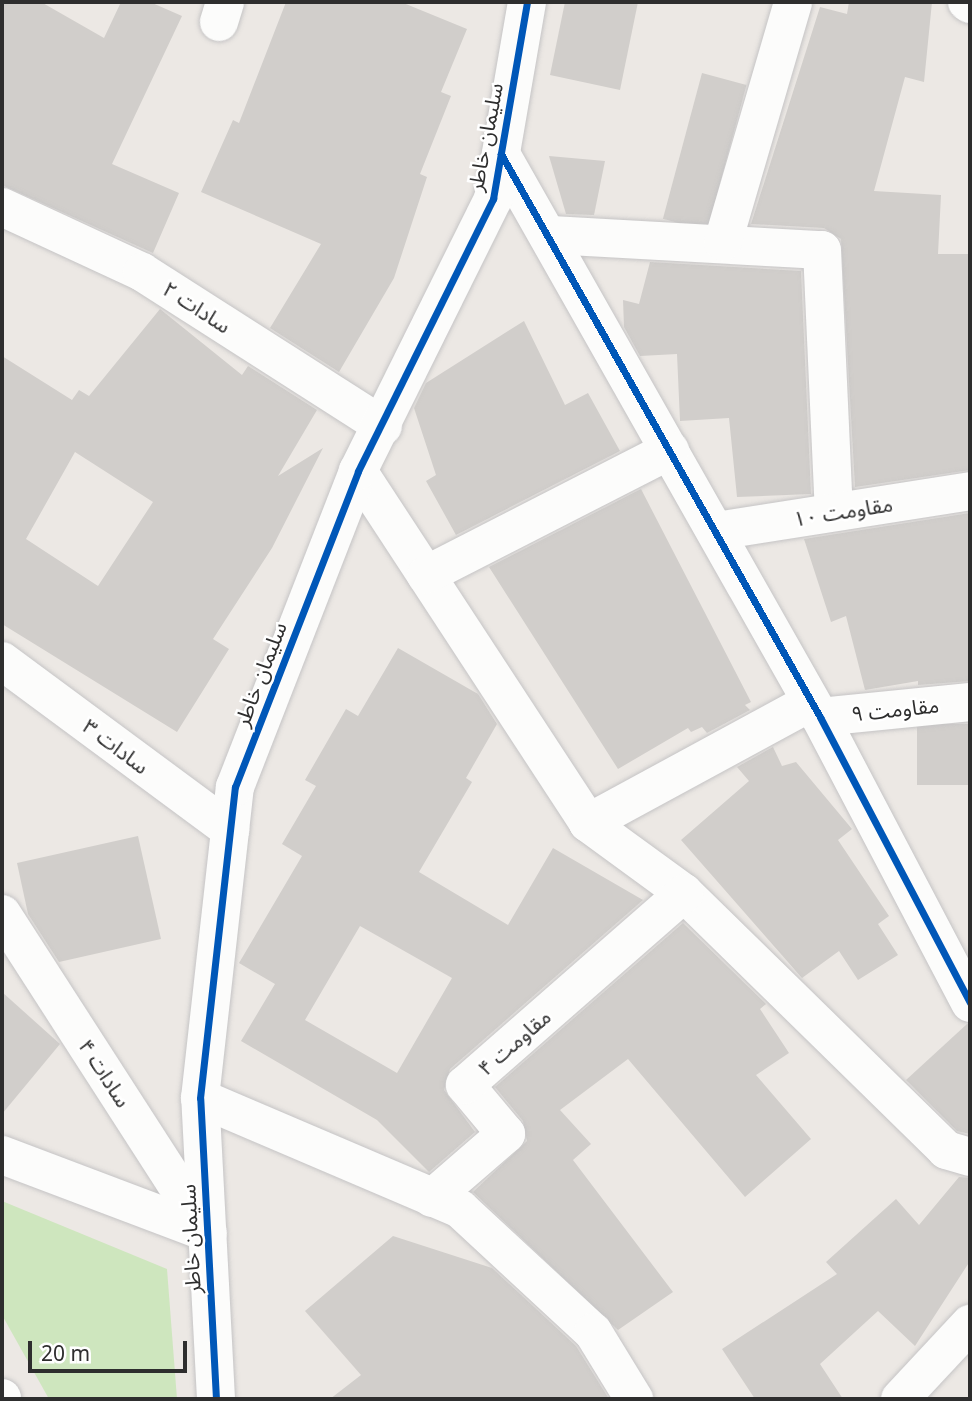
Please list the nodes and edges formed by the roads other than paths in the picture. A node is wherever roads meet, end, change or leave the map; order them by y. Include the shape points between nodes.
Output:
1 (527, 2) edge
2 (793, 2) edge
3 (501, 154) junction
4 (2, 207) edge
5 (551, 235) junction
6 (723, 242) junction
7 (383, 426) junction
8 (670, 450) junction
9 (358, 471) junction
10 (970, 491) edge
11 (834, 512) junction
12 (716, 531) junction
13 (426, 575) junction
14 (2, 661) edge
15 (970, 702) edge
16 (814, 710) junction
17 (588, 823) junction
18 (230, 830) junction
19 (684, 893) junction
20 (2, 914) edge
21 (970, 1003) edge
22 (200, 1098) junction
23 (2, 1155) edge
24 (970, 1157) edge
25 (432, 1198) junction
26 (208, 1233) junction
27 (970, 1324) edge
28 (216, 1399) edge
29 (634, 1399) edge
30 (900, 1399) edge

1 - 3 street, سلیمان خاطر
2 - 6 street
3 - 5 street
3 - 7 street, سلیمان خاطر via 493,199
4 - 7 street, سادات ۲ via 142,272
5 - 6 street
5 - 8 street
6 - 11 street via 822,250
7 - 9 street, سلیمان خاطر
8 - 12 street
8 - 13 street
9 - 13 street
9 - 18 street, سلیمان خاطر via 235,787
10 - 11 street, مقاومت ۱۰
11 - 12 street, مقاومت ۱۰
12 - 16 street
13 - 17 street
14 - 18 street, سادات ۳
15 - 16 street, مقاومت ۹
16 - 17 street
16 - 21 street
17 - 19 street
18 - 22 street, سلیمان خاطر
19 - 24 street via 946,1150
19 - 25 street, مقاومت ۴ via 465,1085 506,1134
20 - 26 street, سادات ۴
22 - 25 street
22 - 26 street, سلیمان خاطر
23 - 26 street
25 - 29 street via 460,1209 593,1332
26 - 28 street, سلیمان خاطر
27 - 30 street

